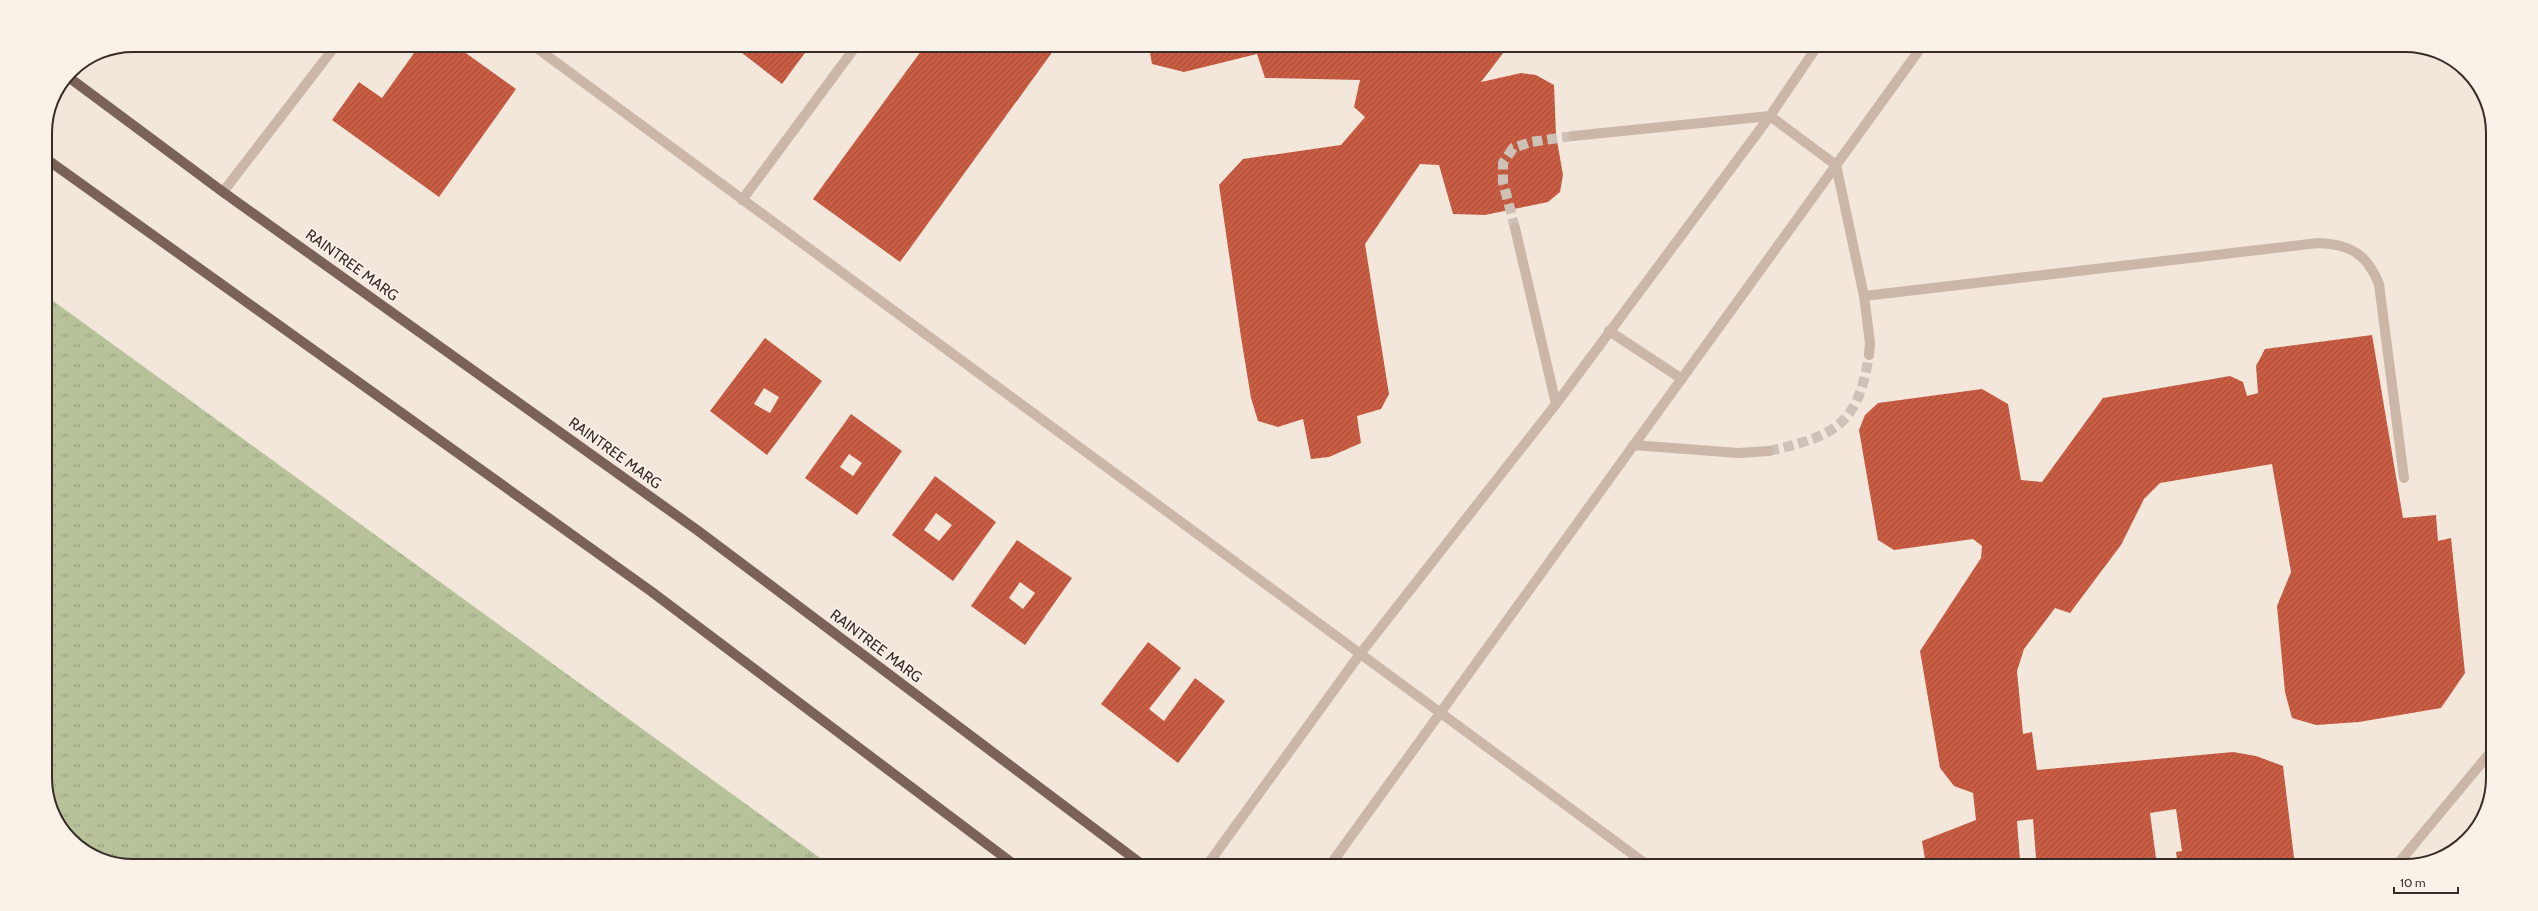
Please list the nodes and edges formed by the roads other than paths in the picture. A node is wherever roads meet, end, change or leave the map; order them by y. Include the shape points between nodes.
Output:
1 (331, 52) edge
2 (542, 52) edge
3 (852, 52) edge
4 (1813, 52) edge
5 (1918, 52) edge
6 (72, 80) edge
7 (1770, 116) junction
8 (1573, 136) tunnel mouth
9 (52, 163) edge
10 (1836, 165) junction
11 (223, 192) junction
12 (742, 200) junction
13 (1516, 228) tunnel mouth
14 (1864, 296) junction
15 (1610, 331) junction
16 (1869, 355) tunnel mouth
17 (1682, 379) junction
18 (1556, 404) junction
19 (1633, 445) junction
20 (1770, 451) tunnel mouth
21 (2404, 478) dead end
22 (1360, 654) junction
23 (1441, 714) junction
24 (2486, 758) edge
25 (1007, 859) edge
26 (1133, 859) edge
27 (1212, 859) edge
28 (1335, 859) edge
29 (1639, 859) edge
30 (2402, 859) edge

1 - 11 lane
2 - 12 lane
3 - 12 lane
4 - 7 lane
5 - 10 lane
6 - 11 main road, RAINTREE MARG
7 - 8 lane
7 - 10 lane
7 - 15 lane
9 - 25 main road via 652,592
10 - 14 lane
10 - 17 lane
11 - 26 main road, RAINTREE MARG via 697,530
12 - 22 lane
13 - 18 lane
14 - 16 lane via 1870,343
14 - 21 lane via 2318,243 2338,244 2357,253 2372,266 2379,284
15 - 17 lane
15 - 18 lane
17 - 19 lane
18 - 22 lane
19 - 20 lane via 1738,453
19 - 23 lane
22 - 23 lane
22 - 27 lane
23 - 28 lane
23 - 29 lane
24 - 30 lane

